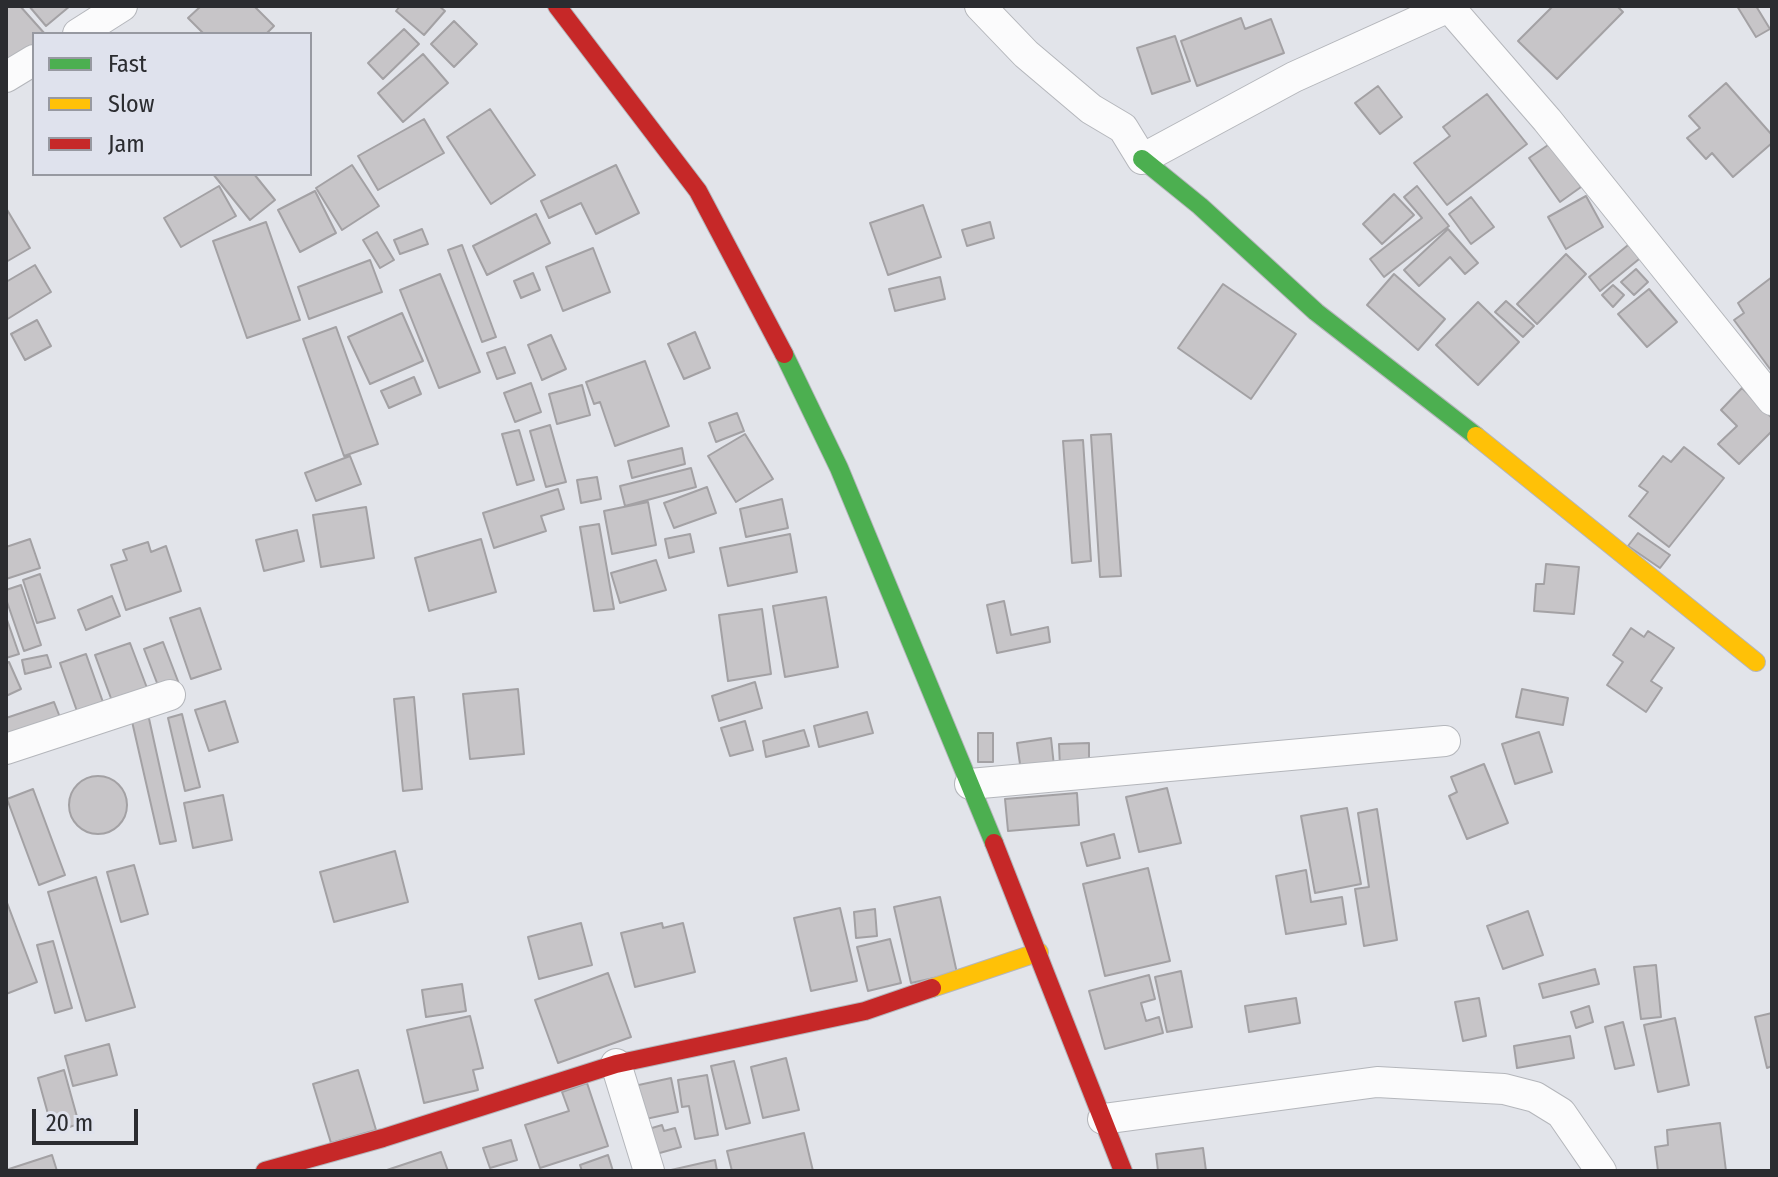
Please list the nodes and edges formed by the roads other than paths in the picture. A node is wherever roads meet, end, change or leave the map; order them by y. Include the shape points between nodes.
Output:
1 (122, 6) edge
2 (557, 6) edge
3 (980, 6) edge
4 (1450, 6) edge
5 (81, 32) edge
6 (32, 61) edge
7 (6, 77) edge
8 (1142, 159) junction
9 (1772, 400) edge
10 (1756, 662) dead end
11 (170, 695) dead end
12 (1445, 741) dead end
13 (6, 749) edge
14 (970, 784) junction
15 (1039, 952) junction
16 (616, 1064) junction
17 (1103, 1119) junction
18 (265, 1171) edge
19 (649, 1171) edge
20 (1123, 1171) edge
21 (1601, 1171) edge

1 - 5 street
2 - 14 street via 698,191 749,283 839,468
3 - 8 street via 1026,54 1091,109 1123,128
4 - 8 street via 1294,77
4 - 9 street
6 - 7 street
8 - 10 street via 1316,312
11 - 13 street
12 - 14 street
14 - 15 street
15 - 16 street via 865,1011
15 - 17 street
16 - 18 street
16 - 19 street
17 - 20 street
17 - 21 street via 1377,1082 1504,1089 1535,1097 1561,1113

